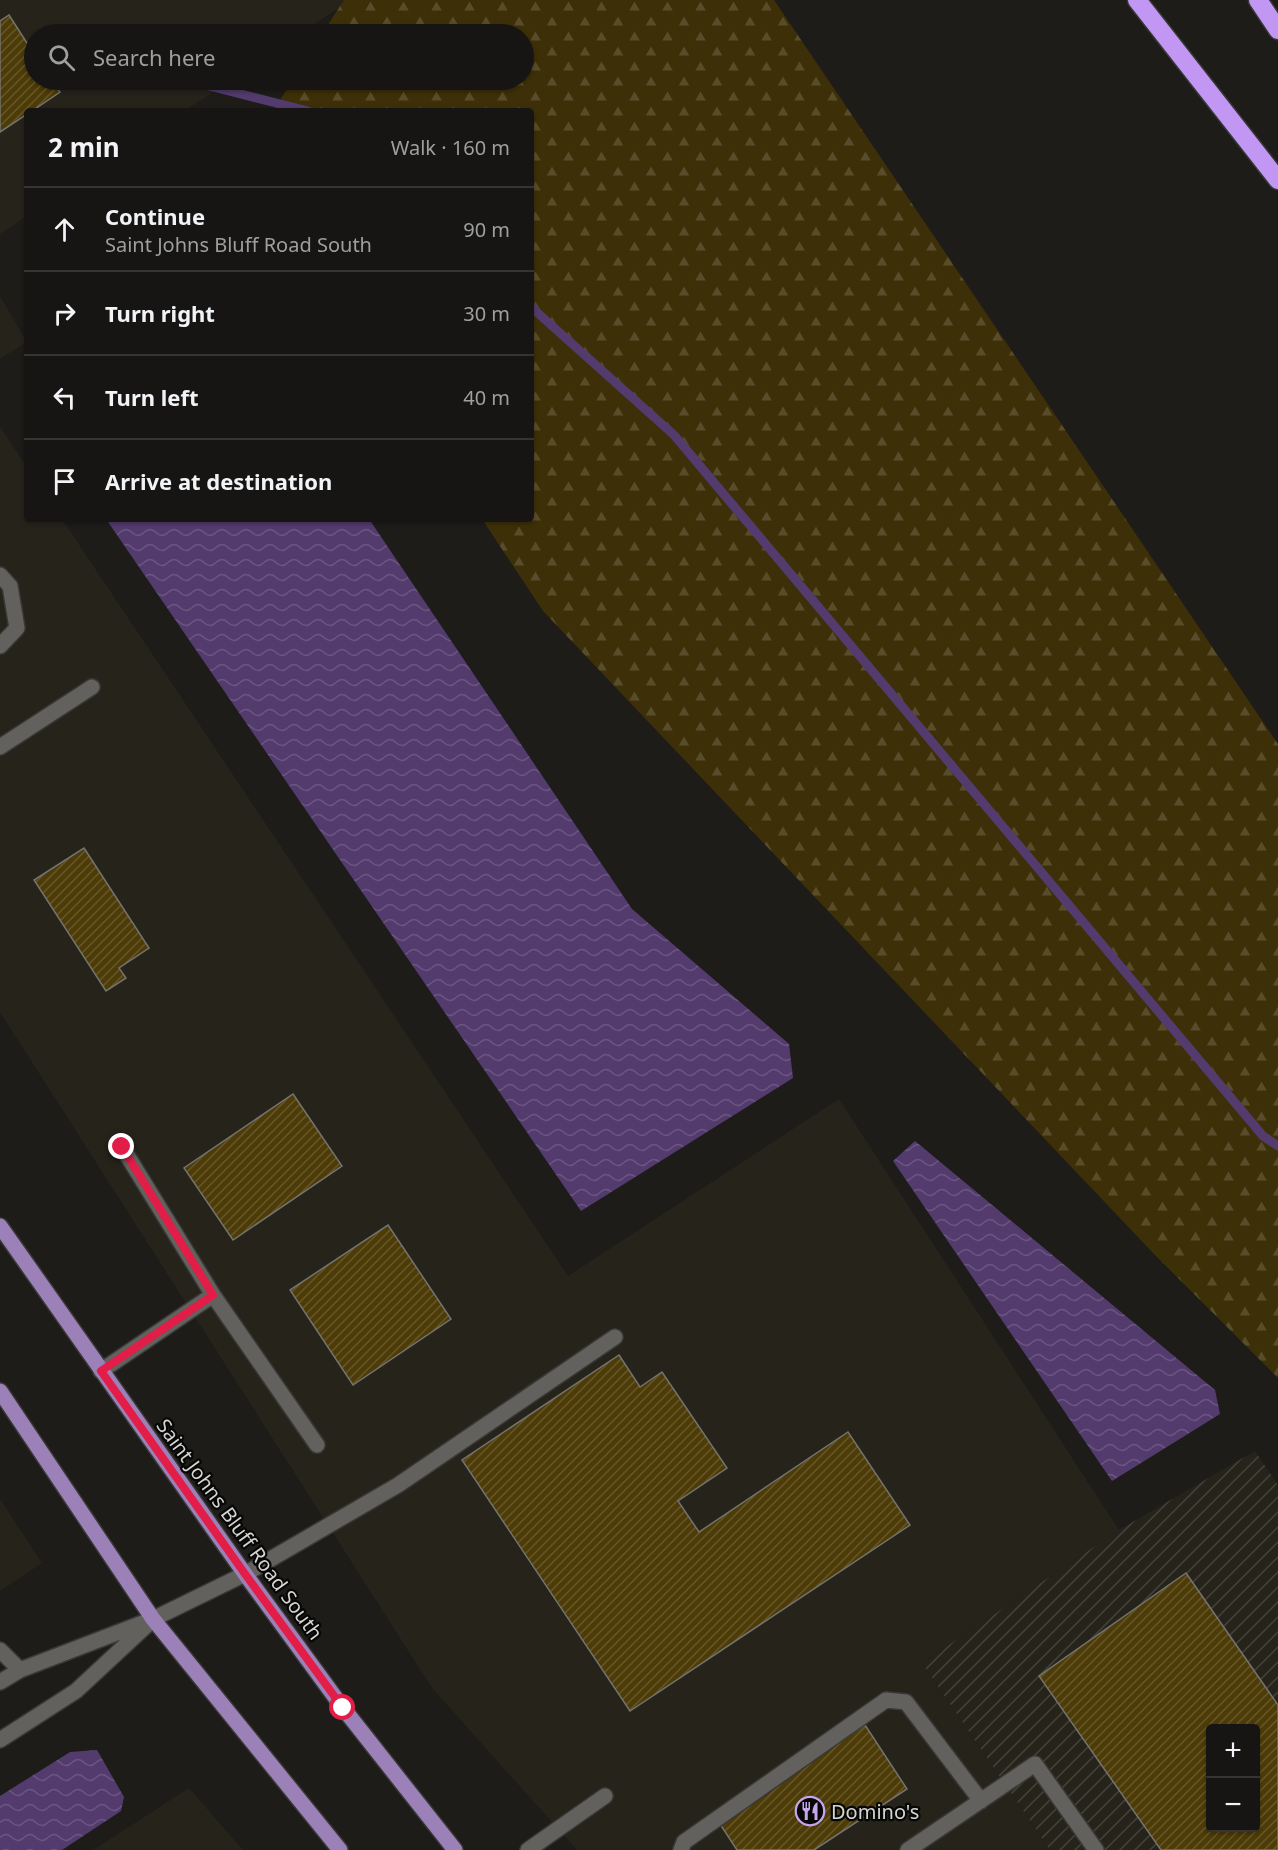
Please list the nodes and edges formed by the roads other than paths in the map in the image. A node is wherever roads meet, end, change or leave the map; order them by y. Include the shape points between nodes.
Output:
1 (1137, 0) edge
2 (1258, 0) edge
3 (1278, 30) edge
4 (1278, 180) edge
5 (0, 575) edge
6 (0, 646) edge
7 (92, 687) dead end
8 (0, 747) edge
9 (122, 1147) dead end
10 (0, 1226) edge
11 (213, 1295) junction
12 (615, 1337) dead end
13 (101, 1371) junction
14 (0, 1391) edge
15 (316, 1444) dead end
16 (245, 1574) junction
17 (153, 1618) junction
18 (0, 1650) edge
19 (20, 1670) junction
20 (0, 1682) edge
21 (0, 1740) edge
22 (605, 1796) dead end
23 (981, 1801) junction
24 (340, 1850) edge
25 (455, 1850) edge
26 (528, 1850) edge
27 (681, 1850) edge
28 (908, 1850) edge
29 (1095, 1850) edge

1 - 4 highway
2 - 3 highway
5 - 6 street via 10,586 17,628
7 - 8 street
9 - 11 street
10 - 13 main road, Saint Johns Bluff Road South
11 - 13 street
11 - 15 street
12 - 16 street via 398,1485
13 - 16 main road, Saint Johns Bluff Road South
14 - 17 main road
16 - 17 street
16 - 25 main road, Saint Johns Bluff Road South via 343,1708
17 - 19 street
17 - 21 street via 76,1691
17 - 24 main road
18 - 19 street
19 - 20 street
22 - 26 street
23 - 27 street via 906,1702 886,1700 684,1842
23 - 28 street
23 - 29 street via 1035,1764

